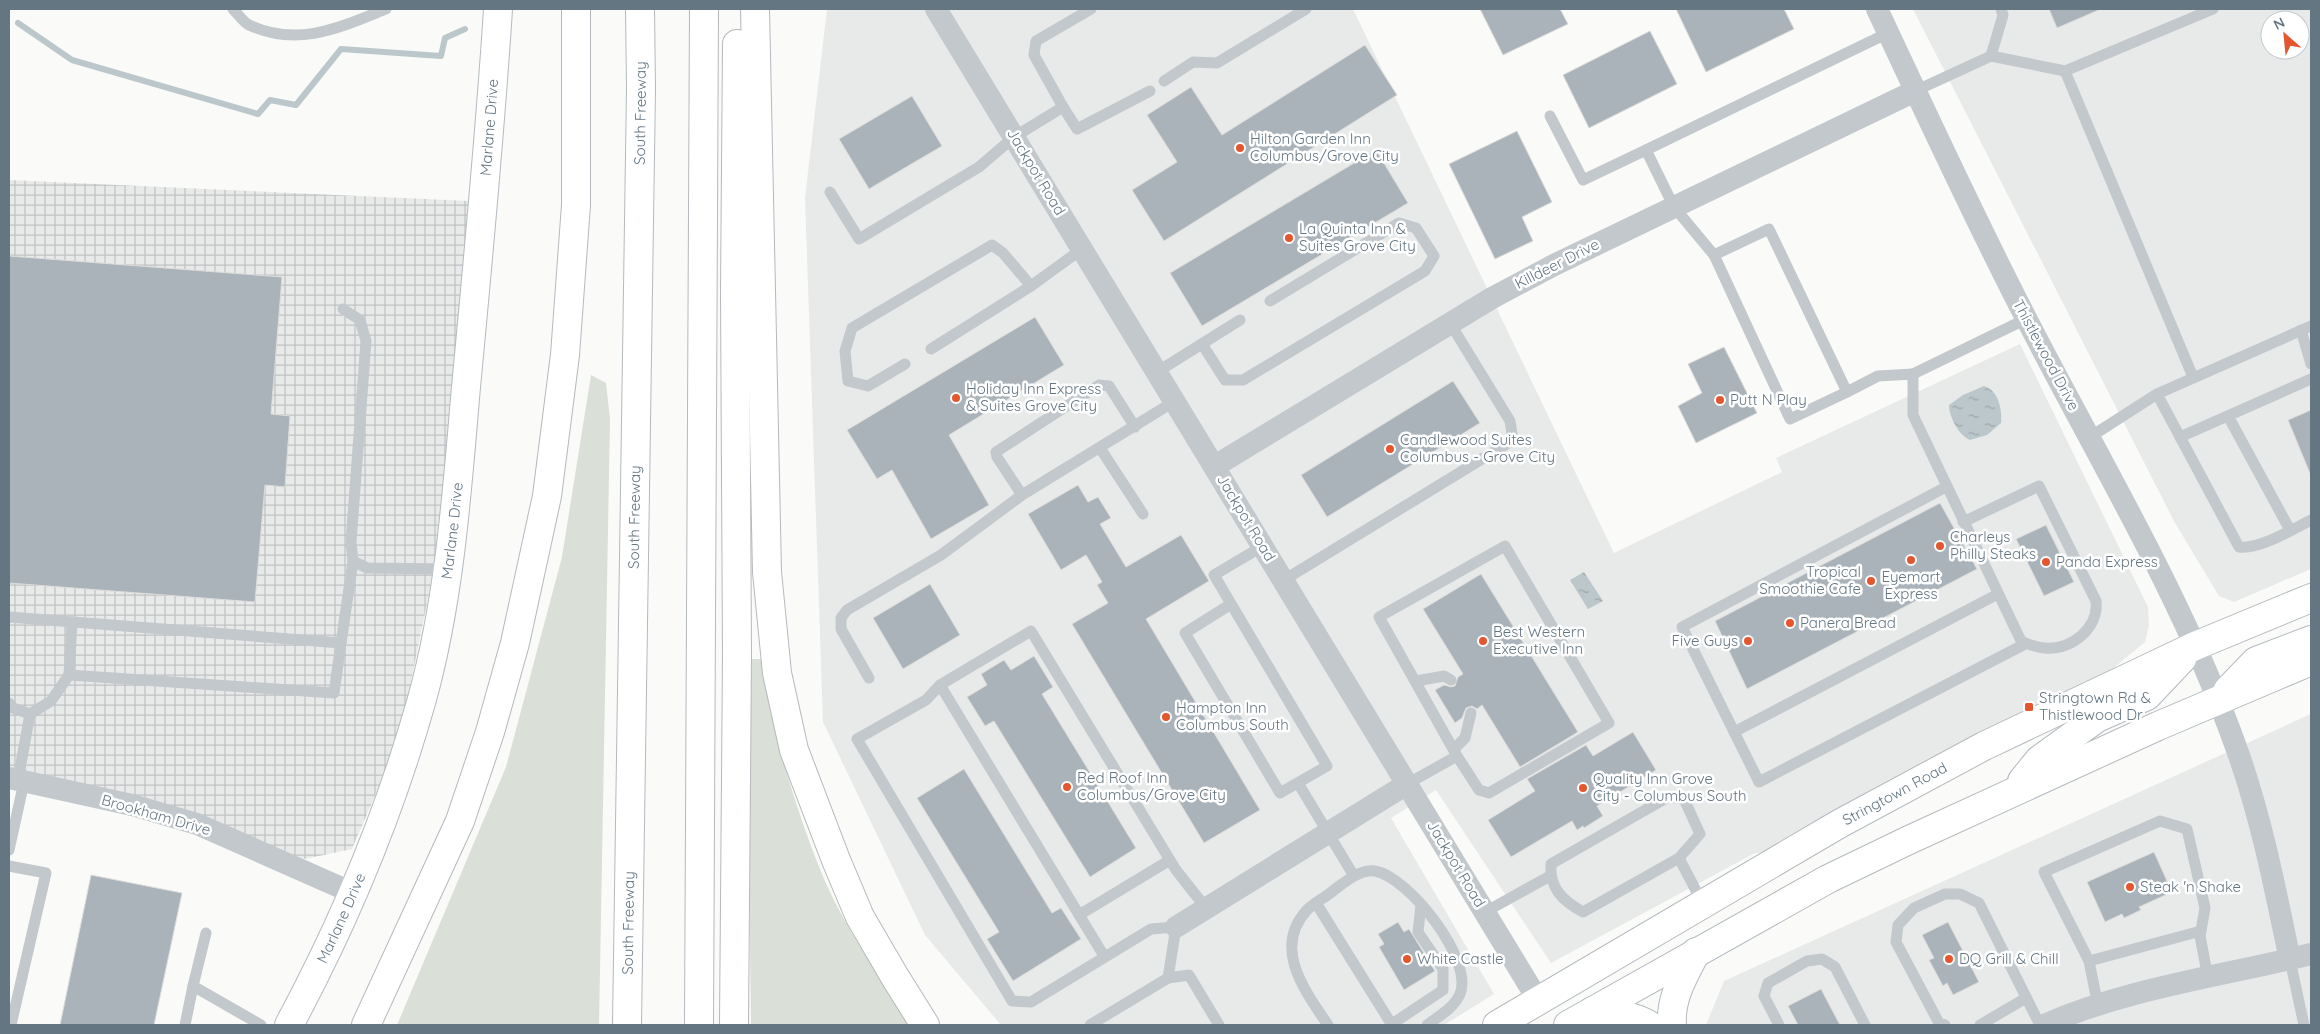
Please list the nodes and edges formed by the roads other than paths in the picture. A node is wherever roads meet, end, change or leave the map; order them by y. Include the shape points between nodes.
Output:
1 (233, 9) edge
2 (386, 9) edge
3 (498, 9) edge
4 (576, 9) edge
5 (593, 9) edge
6 (640, 9) edge
7 (704, 9) edge
8 (737, 9) edge
9 (755, 9) edge
10 (936, 9) edge
11 (1091, 9) edge
12 (1306, 9) edge
13 (1877, 9) edge
14 (2001, 9) edge
15 (2213, 9) edge
16 (1888, 33) junction
17 (1991, 56) junction
18 (2065, 71) junction
19 (1164, 81) dead end
20 (1150, 91) dead end
21 (1915, 91) junction
22 (1063, 107) junction
23 (1550, 116) dead end
24 (1014, 137) junction
25 (1646, 150) junction
26 (830, 192) dead end
27 (576, 205) junction
28 (1674, 207) junction
29 (1082, 249) junction
30 (1714, 255) junction
31 (1031, 286) junction
32 (1270, 301) dead end
33 (343, 310) dead end
34 (2026, 319) junction
35 (1240, 320) dead end
36 (1450, 323) junction
37 (2306, 328) edge
38 (1202, 344) junction
39 (930, 349) dead end
40 (905, 364) dead end
41 (2311, 364) edge
42 (1157, 372) junction
43 (1912, 374) junction
44 (2193, 377) junction
45 (2311, 379) edge
46 (1847, 392) junction
47 (2157, 394) junction
48 (1175, 401) junction
49 (2228, 416) junction
50 (1135, 427) junction
51 (2090, 437) junction
52 (2180, 437) junction
53 (1100, 448) junction
54 (1215, 466) junction
55 (1946, 488) junction
56 (1022, 495) junction
57 (1143, 514) dead end
58 (2311, 520) edge
59 (1963, 522) junction
60 (2290, 530) junction
61 (1264, 546) junction
62 (353, 561) junction
63 (447, 570) junction
64 (1284, 580) junction
65 (1998, 594) junction
66 (2311, 598) edge
67 (1231, 604) junction
68 (9, 618) edge
69 (72, 622) junction
70 (2311, 640) edge
71 (2022, 642) junction
72 (341, 644) junction
73 (2195, 646) junction
74 (2311, 661) edge
75 (68, 675) junction
76 (869, 678) dead end
77 (1451, 680) dead end
78 (1416, 681) junction
79 (940, 684) junction
80 (2218, 700) junction
81 (9, 703) edge
82 (1471, 713) dead end
83 (30, 714) junction
84 (1734, 732) junction
85 (1456, 753) junction
86 (17, 780) edge
87 (1298, 783) junction
88 (1407, 784) junction
89 (2014, 790) junction
90 (1328, 833) junction
91 (9, 850) edge
92 (1679, 858) junction
93 (1170, 860) junction
94 (9, 866) edge
95 (1354, 876) junction
96 (1550, 876) junction
97 (353, 893) junction
98 (1316, 904) junction
99 (1703, 904) junction
100 (1421, 905) junction
101 (1206, 908) junction
102 (1485, 912) junction
103 (1078, 915) junction
104 (1176, 927) junction
105 (2201, 931) junction
106 (206, 933) dead end
107 (1696, 952) junction
108 (1104, 956) junction
109 (2301, 957) edge
110 (2089, 961) junction
111 (1168, 978) junction
112 (2208, 978) junction
113 (193, 986) junction
114 (2026, 998) junction
115 (2098, 1006) junction
116 (1536, 1013) edge
117 (1579, 1019) edge
118 (1942, 1024) edge
119 (11, 1025) edge
120 (185, 1025) edge
121 (261, 1025) edge
122 (289, 1025) edge
123 (366, 1025) edge
124 (627, 1025) edge
125 (699, 1025) edge
126 (734, 1025) edge
127 (926, 1025) edge
128 (1090, 1025) edge
129 (1219, 1025) edge
130 (1328, 1025) edge
131 (1392, 1025) edge
132 (1427, 1025) edge
133 (1497, 1025) edge
134 (1649, 1025) edge
135 (1672, 1025) edge
136 (1779, 1025) edge
137 (1865, 1025) edge
138 (1980, 1025) edge
139 (2040, 1025) edge
140 (2044, 1025) edge
141 (2304, 1025) edge

1 - 2 lane via 248,24 279,33 316,35
3 - 63 main road, Marlane Drive via 491,122
4 - 27 main road
5 - 27 main road via 590,147
6 - 124 main road, South Freeway
7 - 125 main road
8 - 126 main road
9 - 127 main road via 767,572 777,673 794,750 836,860 860,916
10 - 24 street, Jackpot Road
11 - 22 lane via 1036,41 1034,55
12 - 19 lane via 1217,63 1193,62
13 - 16 street, Thistlewood Drive
14 - 17 lane via 2003,15
15 - 18 lane
16 - 21 street, Thistlewood Drive
16 - 25 lane
17 - 18 lane
17 - 21 lane
18 - 44 lane
20 - 22 lane via 1077,129
21 - 28 street, Killdeer Drive
21 - 34 street, Thistlewood Drive
22 - 24 lane
23 - 25 lane via 1583,180
24 - 26 lane via 979,167 859,240
24 - 29 street, Jackpot Road
25 - 28 lane
27 - 123 main road via 565,355 547,496 515,643 460,821
28 - 30 lane
28 - 36 street, Killdeer Drive via 1554,265
29 - 31 lane
29 - 42 street, Jackpot Road
30 - 46 lane via 1769,229
30 - 46 lane via 1790,419
31 - 39 lane
31 - 40 lane via 1003,252 992,245 852,328 845,350 848,382 868,386
32 - 38 lane via 1399,223 1416,228 1434,256 1425,271 1243,380 1225,380
33 - 62 lane via 360,320 366,341 351,542
34 - 43 lane
34 - 51 street, Thistlewood Drive
35 - 38 lane
36 - 54 street, Killdeer Drive
36 - 64 lane via 1510,421 1513,440
37 - 41 lane
37 - 44 lane
38 - 42 lane
42 - 48 street, Jackpot Road
43 - 46 lane via 1878,376
43 - 55 lane via 1912,415
44 - 47 lane
45 - 49 lane
47 - 51 lane
47 - 52 lane
48 - 50 lane
48 - 54 street, Jackpot Road
49 - 52 lane
49 - 60 lane
50 - 53 lane
50 - 56 lane via 1108,386 1099,385 996,452 996,457
51 - 73 street, Thistlewood Drive
52 - 60 lane via 2240,547 2258,545
53 - 56 lane
53 - 57 lane
54 - 61 street, Jackpot Road
55 - 59 lane
55 - 84 lane via 1682,627
56 - 76 lane via 941,555 847,610 841,618 840,629
58 - 60 lane
59 - 65 lane
59 - 71 lane via 2040,486 2096,601 2095,619 2087,633 2064,644 2046,648
61 - 64 street, Jackpot Road
61 - 67 lane via 1214,574
62 - 63 lane via 367,568
62 - 72 lane
63 - 97 main road, Marlane Drive via 438,633 422,698 395,788
64 - 88 street, Jackpot Road
65 - 71 lane
65 - 84 lane
66 - 73 main road, Stringtown Road
67 - 87 lane via 1327,766
67 - 87 lane via 1185,633 1280,794
68 - 69 lane
69 - 72 lane
69 - 75 lane
70 - 80 main road via 2256,661
71 - 84 lane via 2023,645 1759,782
72 - 75 lane via 334,694
73 - 80 street, Thistlewood Drive
73 - 89 main road via 2146,696 2097,718 2039,760
73 - 99 main road, Stringtown Road via 1984,746 1839,824
74 - 80 main road
75 - 83 lane via 51,701
77 - 78 lane via 1444,676
78 - 85 lane
78 - 85 lane via 1379,617 1505,546 1609,723 1489,793 1479,790
79 - 93 lane via 1031,631
79 - 103 lane
79 - 108 lane via 926,700 857,739 1012,1001 1032,1002
80 - 89 main road
80 - 109 street, Thistlewood Drive via 2254,802
81 - 83 lane via 13,708
82 - 85 lane via 1466,738
83 - 86 lane
85 - 88 lane
86 - 91 lane
86 - 97 street, Brookham Drive via 132,805 197,824
87 - 90 lane
88 - 90 street
88 - 102 street, Jackpot Road
89 - 107 main road via 1828,880
90 - 95 lane
90 - 101 street
92 - 96 lane via 1583,912 1564,901
92 - 96 lane via 1700,834 1684,799 1668,797 1551,864
92 - 99 lane
93 - 101 lane
93 - 103 lane
94 - 119 lane via 46,873
95 - 98 lane
95 - 100 lane via 1374,871 1392,878 1413,894
96 - 102 lane
97 - 122 main road, Marlane Drive via 318,972
98 - 130 lane via 1307,910 1293,930 1290,953 1311,1001
98 - 131 lane
99 - 116 main road, Stringtown Road
100 - 131 lane via 1418,932 1442,969 1443,990
100 - 132 lane via 1459,962 1462,978 1460,994 1451,1008
101 - 104 street
102 - 116 street, Jackpot Road
103 - 108 lane
104 - 108 lane via 1151,929
104 - 111 lane
105 - 110 lane
105 - 110 lane via 2205,908 2187,829 2160,821 2044,872
105 - 112 lane
106 - 113 lane
107 - 117 main road
107 - 135 main road via 1679,985
109 - 112 street
109 - 141 lane
110 - 115 lane
111 - 128 lane
111 - 129 lane via 1189,975
112 - 115 street
113 - 120 lane
113 - 121 lane
114 - 118 lane via 1979,903 1960,894 1945,894 1914,908 1898,925 1896,942
114 - 138 lane
114 - 139 lane
115 - 140 street
116 - 133 main road, Stringtown Road
117 - 134 main road via 1626,1016
136 - 137 lane via 1764,996 1768,983 1807,961 1822,958 1835,967

